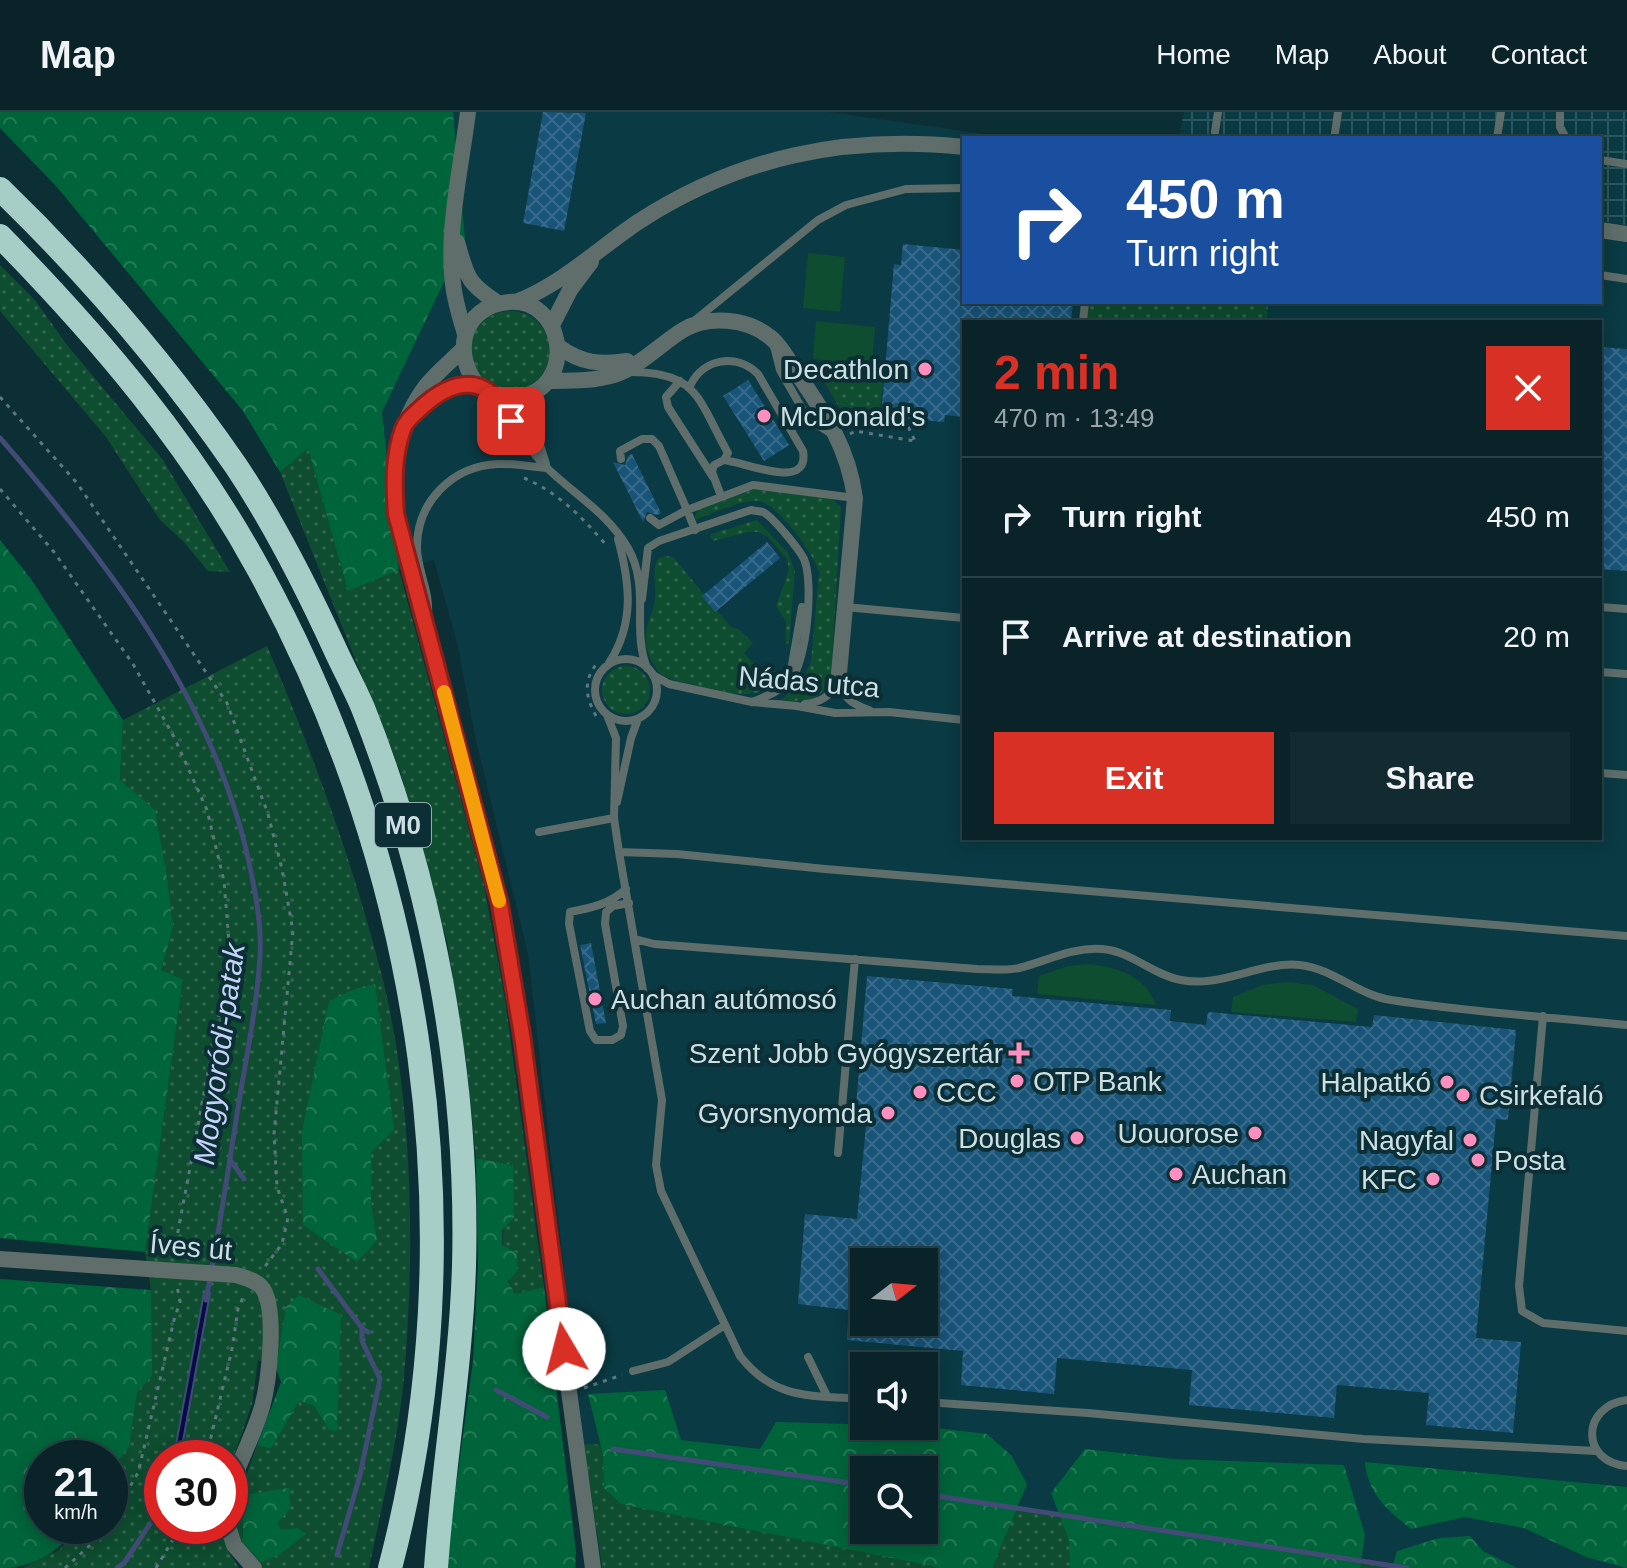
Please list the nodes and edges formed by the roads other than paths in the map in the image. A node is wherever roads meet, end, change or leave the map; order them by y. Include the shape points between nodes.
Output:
1 (468, 112) edge
2 (1218, 112) edge
3 (1338, 112) edge
4 (1501, 112) edge
5 (1560, 112) edge
6 (1215, 132) dead end
7 (1335, 133) dead end
8 (1497, 136) edge
9 (1565, 136) edge
10 (962, 147) edge
11 (1602, 160) edge
12 (1627, 164) edge
13 (962, 188) edge
14 (0, 189) edge
15 (453, 229) junction
16 (1602, 230) edge
17 (1627, 234) edge
18 (0, 236) edge
19 (599, 251) junction
20 (1602, 275) edge
21 (1627, 279) edge
22 (516, 302) junction
23 (498, 303) junction
24 (552, 325) junction
25 (684, 329) junction
26 (464, 342) junction
27 (559, 347) junction
28 (640, 359) junction
29 (621, 372) junction
30 (548, 381) junction
31 (680, 381) junction
32 (690, 386) junction
33 (487, 392) junction
34 (530, 395) junction
35 (404, 424) junction
36 (621, 459) dead end
37 (724, 460) junction
38 (548, 468) junction
39 (715, 480) junction
40 (721, 496) junction
41 (855, 498) junction
42 (687, 510) junction
43 (650, 518) dead end
44 (695, 530) junction
45 (617, 534) junction
46 (642, 599) junction
47 (845, 607) junction
48 (1602, 607) edge
49 (1627, 609) edge
50 (962, 618) edge
51 (427, 628) junction
52 (608, 665) junction
53 (650, 672) junction
54 (1602, 672) edge
55 (839, 673) junction
56 (1627, 674) edge
57 (752, 702) junction
58 (797, 706) junction
59 (873, 712) junction
60 (607, 715) junction
61 (638, 719) junction
62 (962, 720) edge
63 (1602, 773) edge
64 (1627, 775) edge
65 (614, 818) junction
66 (539, 832) dead end
67 (619, 852) junction
68 (626, 889) junction
69 (629, 903) junction
70 (1627, 936) edge
71 (635, 939) junction
72 (855, 959) junction
73 (1543, 1016) junction
74 (1627, 1025) edge
75 (838, 1153) dead end
76 (0, 1259) edge
77 (725, 1325) junction
78 (1627, 1331) edge
79 (808, 1357) dead end
80 (633, 1371) road end
81 (827, 1396) junction
82 (850, 1398) edge
83 (1627, 1400) edge
84 (938, 1403) edge
85 (248, 1443) edge
86 (1596, 1451) junction
87 (1627, 1466) edge
88 (442, 1487) junction
89 (234, 1544) edge
90 (254, 1568) edge
91 (390, 1568) edge
92 (419, 1568) edge
93 (436, 1568) edge
94 (593, 1568) edge

1 - 15 street
2 - 6 lane
3 - 7 lane
4 - 8 lane
5 - 9 lane
10 - 19 street via 857,144 781,157 690,192
11 - 12 lane
13 - 25 lane via 906,189 846,205 818,220
14 - 88 highway, M0 via 127,323 238,469 311,597 362,706 386,773 434,941 463,1161 459,1356
15 - 23 street via 466,276
15 - 26 street via 451,272
16 - 17 street
18 - 91 highway, M0 via 140,393 234,528 313,680 374,843 415,1020 430,1167 431,1267 423,1383
19 - 22 street via 540,292
19 - 24 street
20 - 21 lane
22 - 23 street
22 - 24 street via 537,309
23 - 26 street via 478,314
24 - 27 street
25 - 28 street
25 - 41 street via 707,321 742,322 772,338 840,439
26 - 33 street via 464,364
26 - 35 street via 426,386
27 - 28 street via 575,359 609,364
27 - 30 street
28 - 29 street
29 - 30 street
29 - 31 lane via 655,372
30 - 34 street
31 - 32 lane
31 - 39 lane via 666,397 668,407
32 - 37 lane via 728,453
32 - 37 lane via 695,375 711,365 730,360 748,365 758,374 804,460 794,473
33 - 34 street via 512,399
33 - 35 street via 466,384 453,386
33 - 38 lane
34 - 38 lane via 531,416
35 - 51 street via 395,460 396,514
36 - 42 lane via 620,451 629,445 652,439
37 - 39 lane via 714,465
38 - 45 lane via 603,514
38 - 51 lane via 497,464 472,469 440,488 429,502 418,524 417,551 429,604
39 - 40 lane
40 - 41 lane via 753,485
40 - 42 lane
41 - 47 street
42 - 43 lane via 659,525
42 - 44 lane
44 - 46 lane via 648,548
44 - 57 lane via 751,510 765,513 804,559 806,642 798,669 775,692
45 - 46 lane via 637,571
45 - 52 lane via 630,593 621,645
46 - 53 lane via 640,651
47 - 50 lane
47 - 55 street
48 - 49 lane
51 - 94 street via 510,956
52 - 53 lane via 631,660
52 - 60 lane via 595,687
53 - 57 lane, Nádas utca via 669,684
53 - 61 lane via 655,699
54 - 56 lane
55 - 58 lane via 828,696
55 - 59 lane via 844,698
57 - 58 lane, Nádas utca
58 - 59 lane, Nádas utca
59 - 62 lane, Nádas utca
60 - 61 lane via 622,721
60 - 65 lane via 616,738
61 - 65 lane
63 - 64 lane
65 - 66 lane
65 - 67 lane
67 - 68 lane
67 - 70 lane
68 - 69 lane
68 - 69 lane via 599,906 570,912 590,1031 596,1040 621,1035 605,924 606,912
69 - 71 lane
71 - 72 lane
71 - 77 lane via 662,1100 656,1165 661,1191
72 - 73 lane via 1015,969 1069,951 1102,949 1179,980 1225,981 1270,967 1299,965 1328,972 1387,1000
72 - 75 lane
73 - 74 lane
73 - 78 lane via 1519,1286 1522,1311 1543,1323
76 - 85 street, Íves út via 236,1275 253,1281 264,1290 270,1315 270,1361 262,1408
77 - 80 lane via 668,1362
77 - 81 lane via 740,1356 762,1380 798,1394
79 - 81 lane
81 - 82 lane
83 - 86 lane via 1602,1409 1593,1424
84 - 86 lane via 1364,1439
86 - 87 lane
88 - 92 highway, M0
88 - 93 highway
89 - 90 street

